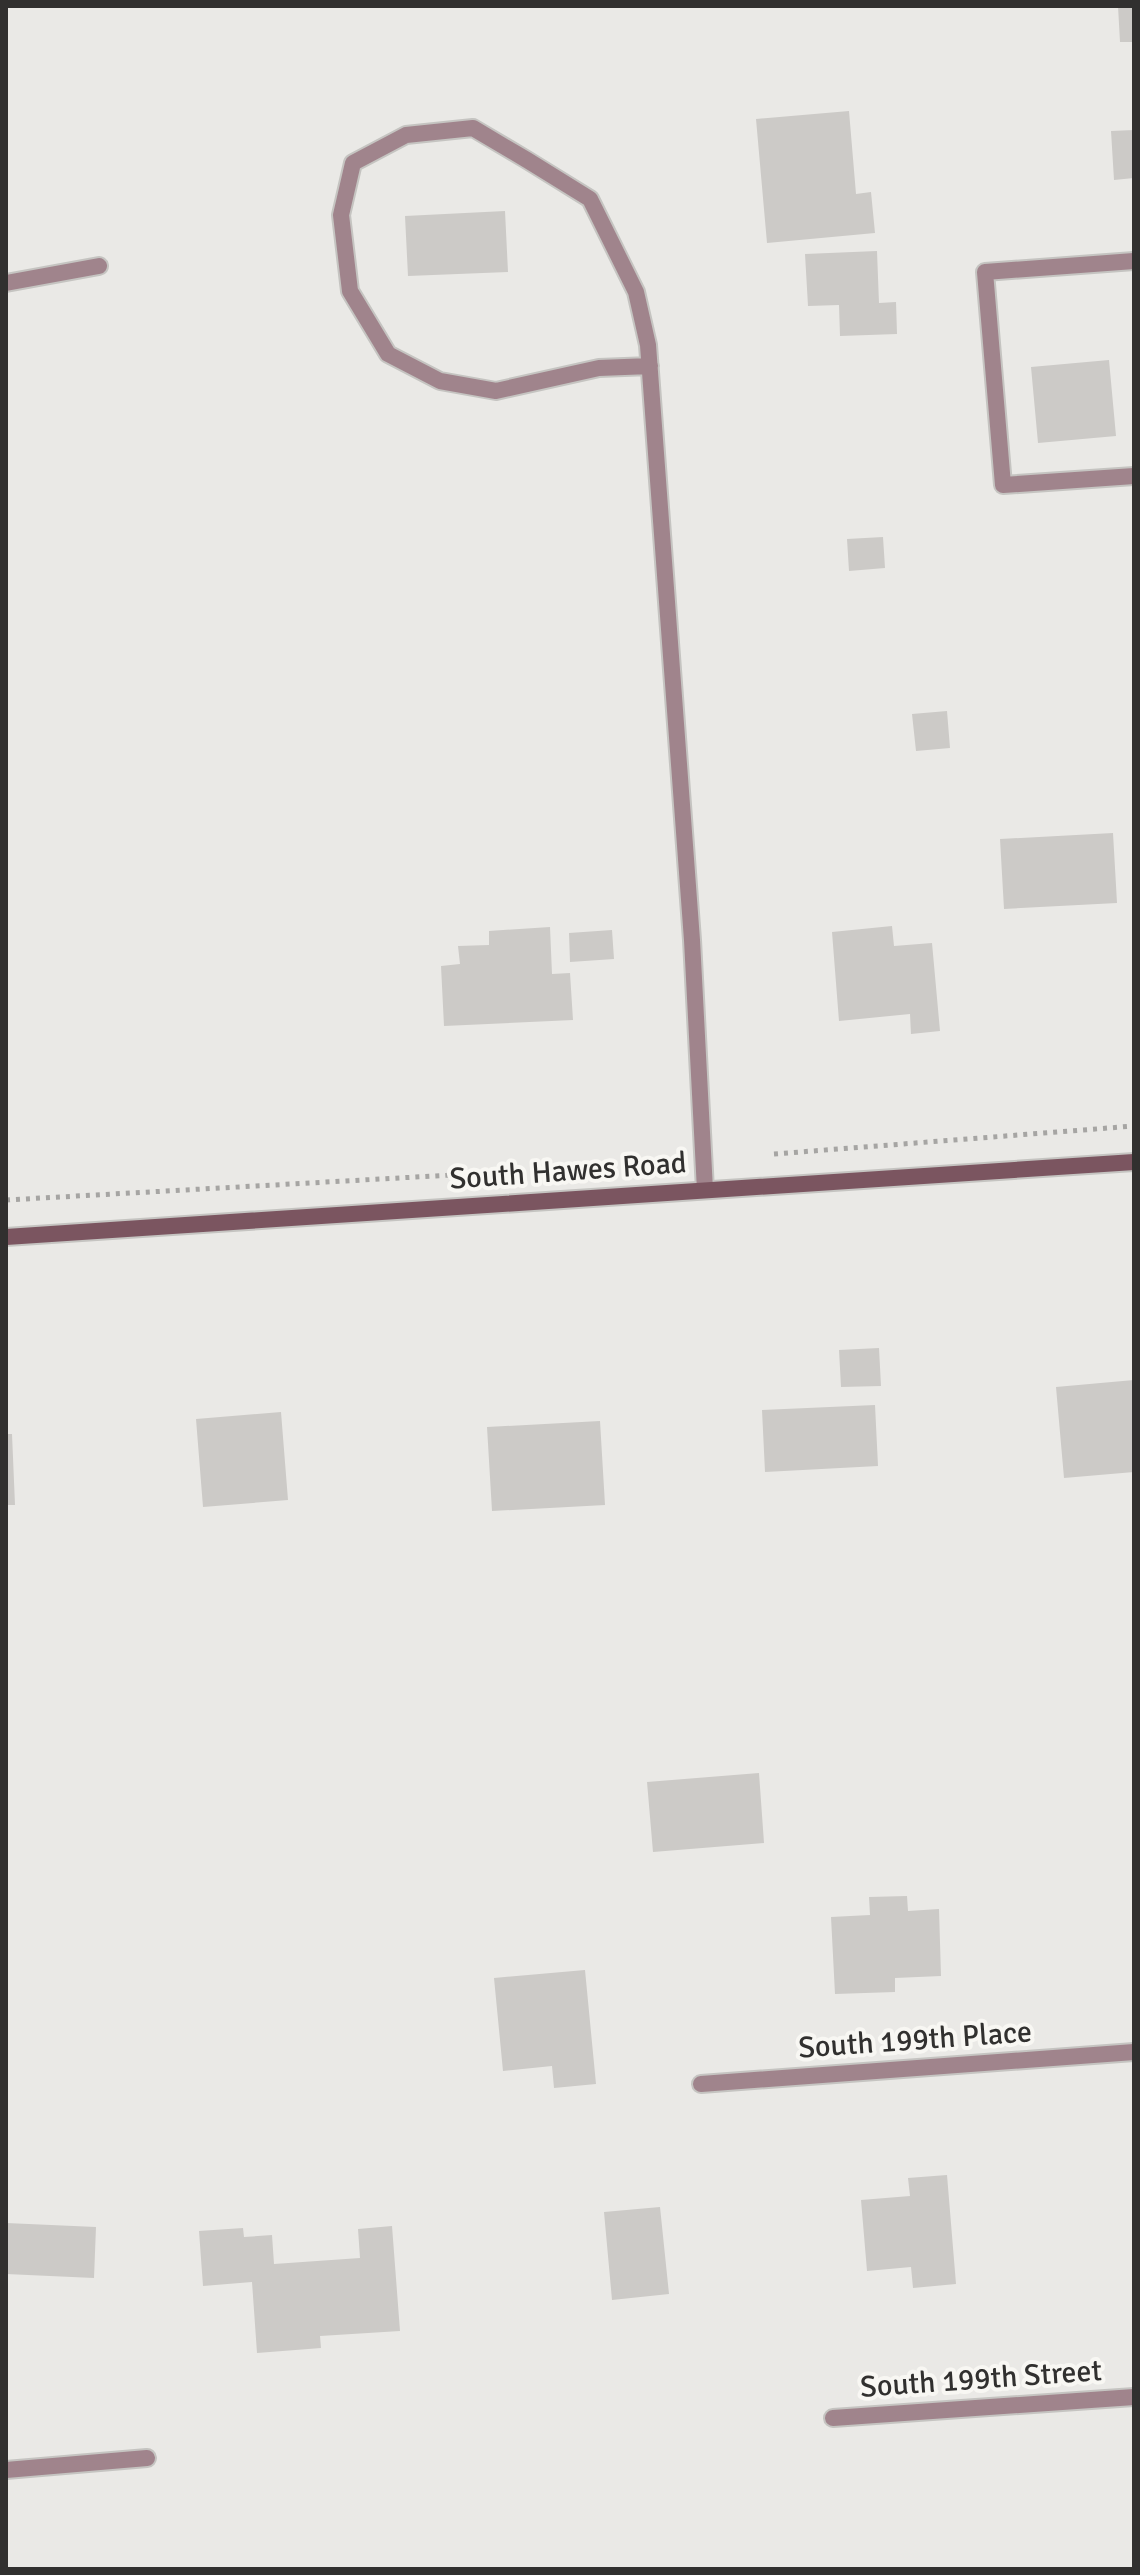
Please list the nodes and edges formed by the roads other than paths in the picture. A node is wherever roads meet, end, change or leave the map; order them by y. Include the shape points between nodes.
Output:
1 (1134, 261) edge
2 (99, 266) dead end
3 (6, 283) edge
4 (650, 366) junction
5 (1134, 476) edge
6 (1134, 1162) edge
7 (705, 1190) junction
8 (6, 1237) edge
9 (1134, 2052) edge
10 (701, 2084) dead end
11 (1134, 2397) edge
12 (833, 2418) dead end
13 (147, 2458) dead end
14 (6, 2470) edge

1 - 5 street via 985,272 1003,485
2 - 3 street
4 - 4 street via 636,292 590,199 473,128 406,135 353,163 341,215 350,291 388,354 440,381 496,391 599,368
4 - 7 street
6 - 7 main road, South Hawes Road
7 - 8 main road, South Hawes Road
9 - 10 street, South 199th Place
11 - 12 street, South 199th Street
13 - 14 street

